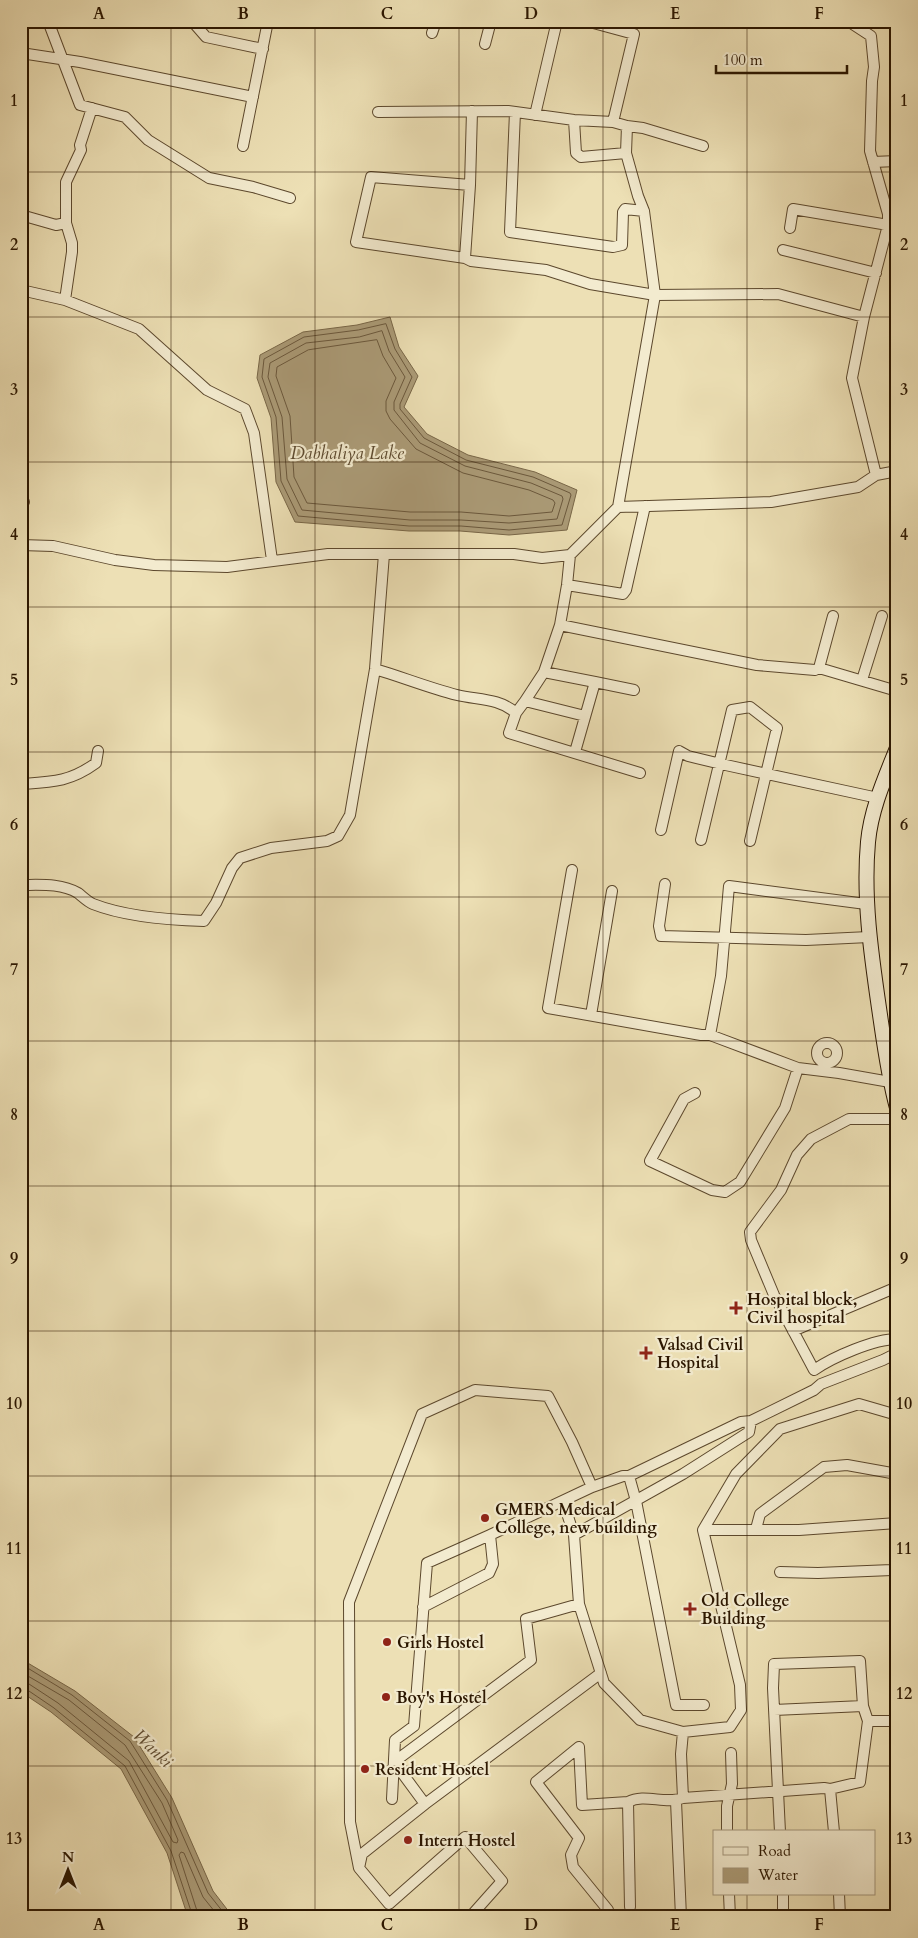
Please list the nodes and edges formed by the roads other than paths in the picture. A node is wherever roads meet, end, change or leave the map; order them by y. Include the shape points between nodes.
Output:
1 (48, 21) edge
2 (192, 21) edge
3 (268, 21) edge
4 (436, 21) edge
5 (492, 21) edge
6 (557, 21) edge
7 (586, 21) edge
8 (848, 21) edge
9 (432, 33) dead end
10 (485, 44) dead end
11 (263, 49) junction
12 (21, 53) edge
13 (63, 60) junction
14 (253, 97) junction
15 (92, 108) junction
16 (472, 111) junction
17 (378, 112) dead end
18 (515, 112) junction
19 (535, 115) junction
20 (574, 120) junction
21 (613, 122) junction
22 (627, 126) junction
23 (243, 146) dead end
24 (703, 146) dead end
25 (626, 153) junction
26 (897, 161) edge
27 (873, 162) junction
28 (470, 185) junction
29 (290, 198) dead end
30 (644, 210) junction
31 (21, 215) edge
32 (66, 223) junction
33 (888, 225) junction
34 (790, 228) dead end
35 (783, 250) dead end
36 (465, 258) junction
37 (876, 273) junction
38 (21, 290) edge
39 (655, 295) junction
40 (65, 300) junction
41 (864, 317) junction
42 (897, 471) edge
43 (876, 475) junction
44 (645, 506) junction
45 (618, 507) junction
46 (21, 545) edge
47 (384, 554) junction
48 (570, 555) junction
49 (272, 560) junction
50 (567, 585) junction
51 (833, 616) dead end
52 (882, 616) dead end
53 (560, 625) junction
54 (819, 668) junction
55 (375, 669) junction
56 (544, 672) junction
57 (862, 680) junction
58 (595, 682) junction
59 (634, 690) dead end
60 (897, 692) edge
61 (524, 701) junction
62 (516, 713) junction
63 (586, 716) junction
64 (897, 748) edge
65 (98, 751) dead end
66 (575, 752) junction
67 (718, 764) junction
68 (640, 773) dead end
69 (766, 773) junction
70 (21, 784) edge
71 (878, 798) junction
72 (661, 830) dead end
73 (701, 840) dead end
74 (750, 841) dead end
75 (572, 870) dead end
76 (665, 884) dead end
77 (21, 885) edge
78 (612, 890) dead end
79 (866, 904) junction
80 (869, 937) junction
81 (724, 939) junction
82 (591, 1014) junction
83 (710, 1035) junction
84 (798, 1068) junction
85 (890, 1082) junction
86 (695, 1093) dead end
87 (897, 1108) edge
88 (897, 1119) edge
89 (897, 1288) edge
90 (793, 1331) junction
91 (897, 1338) edge
92 (897, 1353) edge
93 (897, 1415) edge
94 (751, 1421) junction
95 (897, 1474) edge
96 (629, 1476) junction
97 (592, 1488) junction
98 (563, 1501) junction
99 (636, 1501) junction
100 (897, 1522) edge
101 (756, 1529) junction
102 (703, 1530) junction
103 (490, 1535) junction
104 (574, 1535) junction
105 (897, 1565) edge
106 (780, 1572) dead end
107 (579, 1604) junction
108 (423, 1607) junction
109 (601, 1673) junction
110 (704, 1705) dead end
111 (863, 1706) junction
112 (774, 1710) junction
113 (868, 1721) junction
114 (897, 1721) edge
115 (683, 1732) junction
116 (731, 1754) dead end
117 (394, 1762) junction
118 (830, 1789) junction
119 (778, 1791) junction
120 (728, 1795) junction
121 (392, 1799) dead end
122 (680, 1799) junction
123 (628, 1802) junction
124 (425, 1804) junction
125 (727, 1830) edge
126 (780, 1830) edge
127 (834, 1830) edge
128 (359, 1868) junction
129 (729, 1896) edge
130 (783, 1896) edge
131 (839, 1896) edge
132 (630, 1907) dead end
133 (608, 1910) dead end
134 (470, 1917) edge
135 (682, 1917) edge
136 (730, 1917) edge
137 (783, 1917) edge
138 (840, 1917) edge

1 - 13 street
2 - 11 street via 206,37
3 - 11 street
4 - 9 street
5 - 10 street
6 - 19 street
7 - 21 street via 634,34
8 - 27 street via 871,36 873,43 870,151
11 - 14 street
12 - 13 street
13 - 14 street
13 - 15 street via 80,105
14 - 23 street
15 - 29 street via 125,117 148,140 209,178
15 - 32 street via 81,150 66,182
16 - 17 street
16 - 18 street
16 - 28 street
18 - 19 street
18 - 30 street via 510,232 613,247 622,245 625,209
19 - 20 street
20 - 21 street
20 - 25 street via 576,154 581,157
21 - 22 street
22 - 24 street
22 - 25 street
25 - 30 street
26 - 27 street
27 - 33 street via 888,214
28 - 36 street
28 - 36 street via 371,177 356,242
30 - 39 street
31 - 32 street via 56,225
32 - 40 street via 72,252
33 - 34 street via 793,209
33 - 37 street
35 - 37 street
36 - 39 street via 546,270 590,284
37 - 41 street
38 - 40 street
39 - 41 street via 778,294
39 - 45 street
40 - 49 street via 140,329 207,390 245,409 254,432
41 - 43 street via 852,378
42 - 43 street
43 - 44 street via 858,487 771,502
44 - 45 street
44 - 50 street via 623,594
45 - 48 street
46 - 49 street via 53,546 154,565 226,567
47 - 48 street via 514,554 542,558
47 - 49 street via 328,554
47 - 55 street
48 - 50 street
50 - 53 street
51 - 54 street
52 - 57 street
53 - 54 street via 757,665
53 - 56 street
54 - 57 street
55 - 62 street via 458,696 491,700
55 - 77 street via 350,815 338,836 327,841 271,848 240,858 204,921 169,920 92,904 76,892 52,884
56 - 58 street
56 - 61 street
57 - 60 street
58 - 59 street
58 - 63 street
61 - 62 street
61 - 63 street
62 - 66 street via 509,733
63 - 66 street
64 - 71 street
65 - 70 street via 96,763 81,774 55,782
66 - 68 street
67 - 69 street
67 - 69 street via 732,710 750,707 777,728
67 - 72 street via 679,752
67 - 73 street
69 - 71 street
69 - 74 street
71 - 79 street via 868,841
75 - 82 street via 548,1008
76 - 81 street via 659,926 661,936
78 - 82 street
79 - 80 street
79 - 81 street via 729,886
80 - 81 street
80 - 85 street
81 - 83 street
82 - 83 street
83 - 84 street
84 - 85 street
84 - 86 street via 785,1108 740,1182 725,1192 712,1190 650,1161 684,1099
85 - 87 street
88 - 90 street via 849,1119 811,1139 797,1156 781,1190 750,1232 774,1295
89 - 90 street
90 - 91 street via 814,1370 870,1344
92 - 94 street via 821,1384
93 - 102 street via 859,1404 780,1429 736,1474
94 - 96 street via 741,1422
94 - 99 street via 749,1432
95 - 101 street via 847,1465 824,1467 760,1514
96 - 97 street
96 - 99 street
97 - 98 street
97 - 128 street via 548,1396 476,1390 422,1414 350,1602 350,1822
98 - 103 street
98 - 104 street
99 - 104 street
99 - 110 street via 676,1705
100 - 101 street via 799,1530
101 - 102 street
102 - 115 street via 740,1685 741,1710 730,1727
103 - 108 street via 427,1563
103 - 108 street via 493,1564 489,1573
104 - 107 street
105 - 106 street via 892,1570
107 - 109 street
107 - 117 street via 526,1619 531,1660
108 - 117 street via 414,1726 395,1740
109 - 115 street via 604,1683 640,1720
109 - 124 street
111 - 112 street
111 - 112 street via 860,1661 814,1662 774,1664
111 - 113 street
112 - 119 street
113 - 114 street
113 - 118 street via 860,1782
115 - 122 street
116 - 120 street via 732,1784
117 - 121 street
117 - 124 street
118 - 119 street
118 - 127 street
119 - 120 street
119 - 126 street
120 - 122 street
120 - 125 street
122 - 123 street via 636,1798
122 - 135 street
123 - 132 street
123 - 133 street via 582,1805 579,1747 536,1782 579,1838 571,1856 573,1867
124 - 128 street via 362,1854
128 - 134 street via 389,1904 465,1837 502,1881
129 - 136 street
130 - 137 street
131 - 138 street

